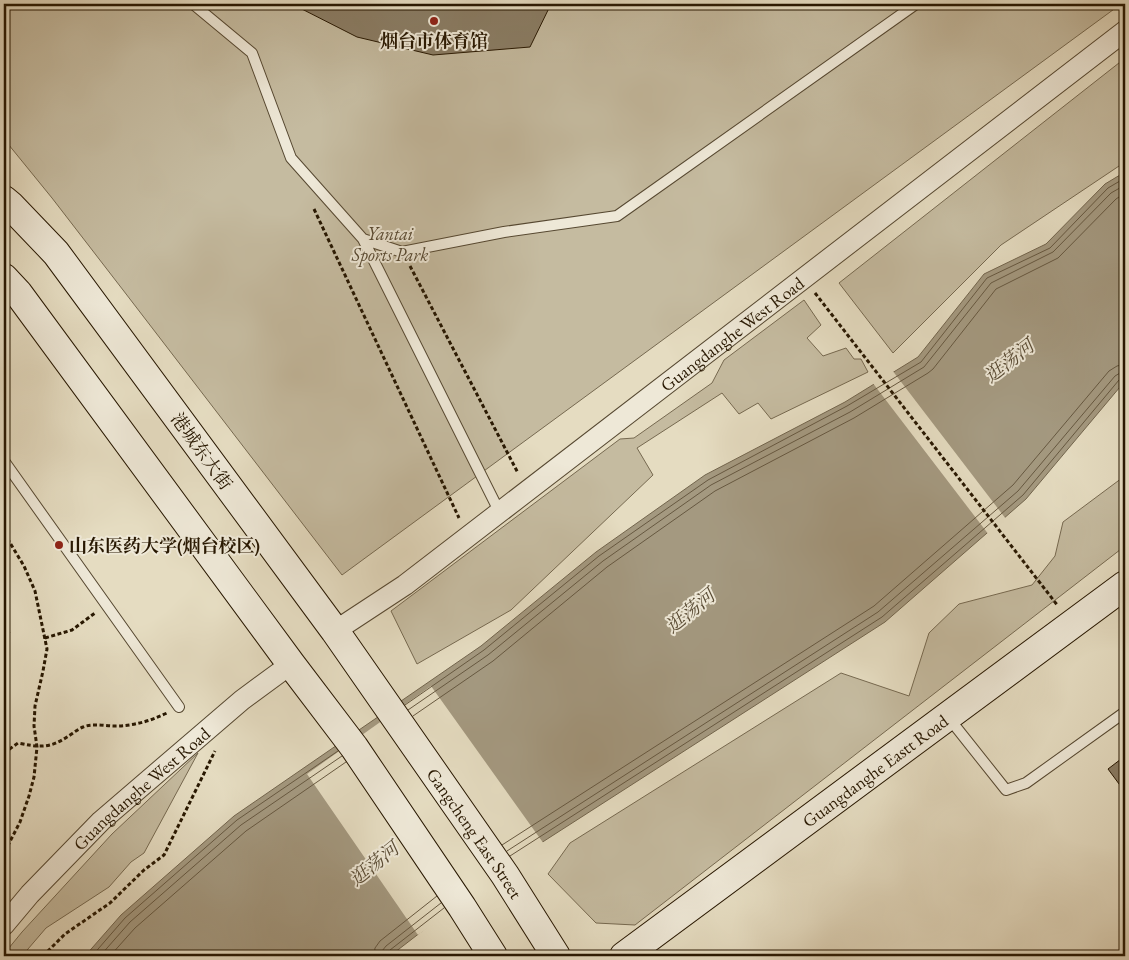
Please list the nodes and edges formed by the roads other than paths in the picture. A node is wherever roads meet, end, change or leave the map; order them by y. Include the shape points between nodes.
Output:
1 (193, 4) edge
2 (916, 4) edge
3 (1125, 31) edge
4 (4, 200) edge
5 (364, 239) junction
6 (4, 278) edge
7 (4, 461) edge
8 (500, 513) junction
9 (1125, 585) edge
10 (335, 631) junction
11 (291, 664) junction
12 (179, 708) road end
13 (390, 711) joint
14 (1125, 712) edge
15 (947, 717) junction
16 (4, 925) edge
17 (493, 956) edge
18 (556, 956) edge
19 (624, 956) edge

1 - 5 lane via 252,53 290,158
2 - 5 lane via 616,216 504,232 402,252
3 - 8 street, Guangdanghe West Road
4 - 10 main road, 港城东大街 via 56,252
5 - 8 lane
6 - 11 main road
7 - 12 lane
8 - 10 street, Guangdanghe West Road via 405,585
9 - 15 main road, Guangdanghe Eastt Road
10 - 13 main road, 港城东大街
11 - 16 street, Guangdanghe West Road via 242,700 101,821
11 - 17 main road via 354,747
13 - 18 main road, Gangcheng East Street via 505,875
14 - 15 lane via 1026,783 1006,790
15 - 19 main road, Guangdanghe Eastt Road

